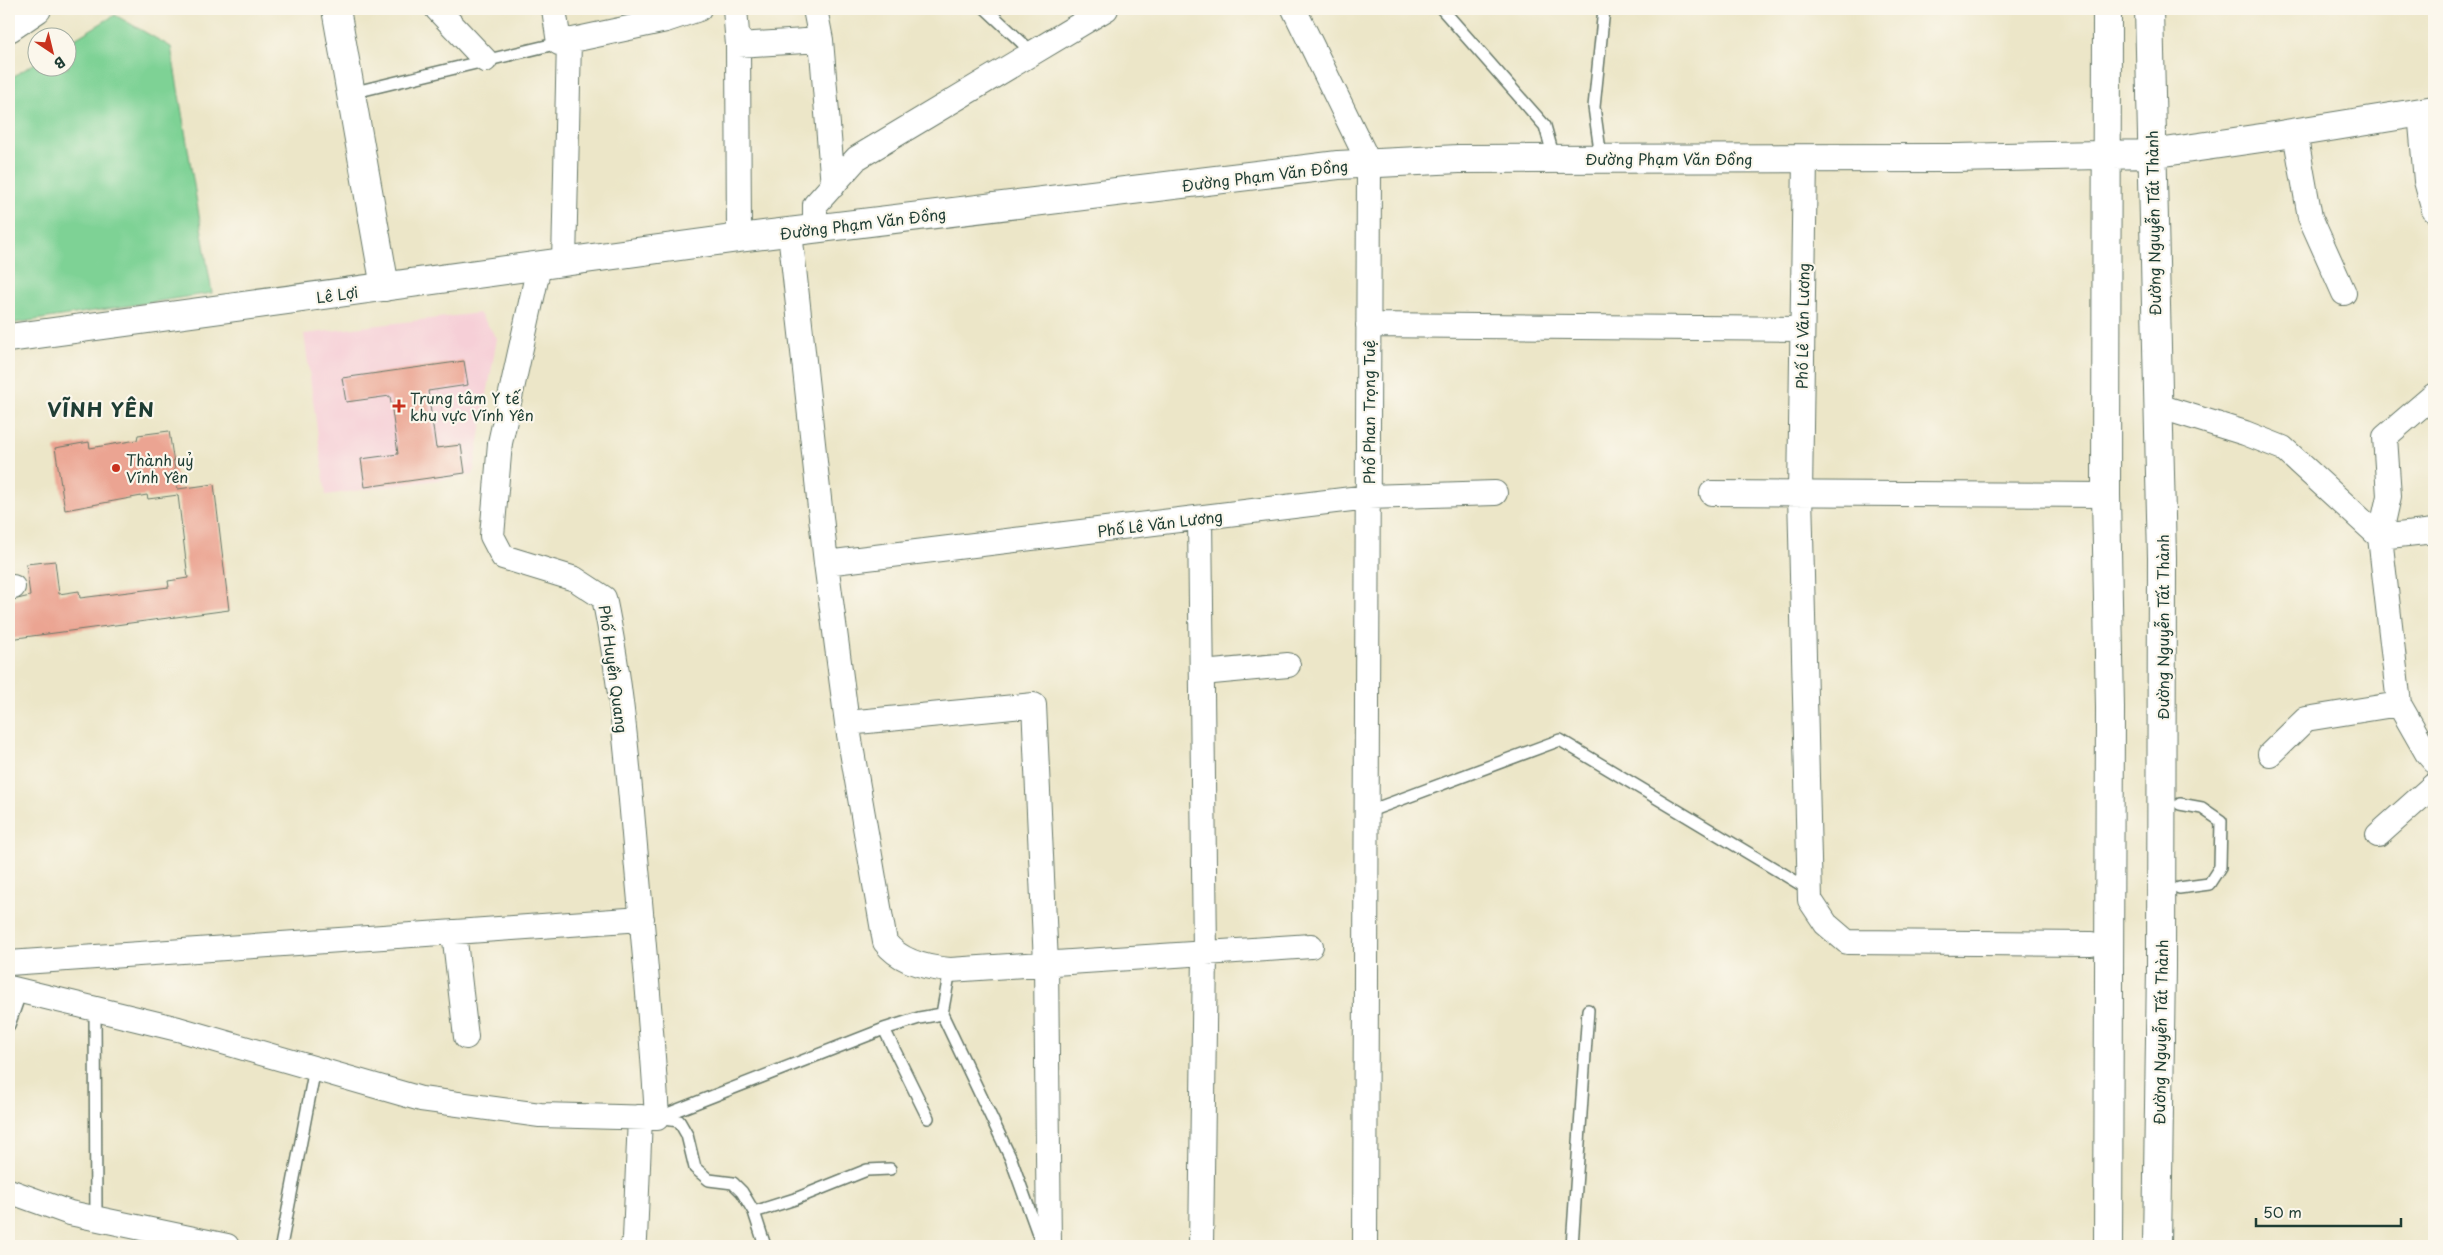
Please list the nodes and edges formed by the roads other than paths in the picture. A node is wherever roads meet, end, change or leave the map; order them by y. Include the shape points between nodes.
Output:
1 (37, 9) edge
2 (336, 9) edge
3 (437, 9) edge
4 (554, 9) edge
5 (699, 9) edge
6 (735, 9) edge
7 (815, 9) edge
8 (986, 9) edge
9 (1106, 9) edge
10 (1294, 9) edge
11 (1442, 9) edge
12 (1604, 9) edge
13 (2107, 9) edge
14 (2149, 9) edge
15 (9, 28) edge
16 (820, 40) junction
17 (564, 41) junction
18 (738, 45) junction
19 (1033, 53) junction
20 (485, 60) junction
21 (351, 93) junction
22 (2427, 111) edge
23 (2295, 133) junction
24 (2106, 154) junction
25 (2151, 154) junction
26 (1554, 158) junction
27 (1601, 158) junction
28 (1806, 158) junction
29 (1369, 164) junction
30 (833, 186) junction
31 (2434, 210) edge
32 (802, 230) junction
33 (739, 238) junction
34 (552, 264) junction
35 (385, 287) junction
36 (2344, 293) dead end
37 (1368, 325) junction
38 (1802, 329) junction
39 (9, 338) edge
40 (2434, 395) edge
41 (2158, 406) junction
42 (1495, 493) dead end
43 (1712, 494) dead end
44 (1800, 494) junction
45 (2106, 495) junction
46 (1368, 497) junction
47 (1200, 518) junction
48 (2434, 531) edge
49 (2380, 537) junction
50 (826, 563) junction
51 (1288, 665) dead end
52 (1202, 673) junction
53 (2399, 704) junction
54 (2162, 707) junction
55 (2110, 708) junction
56 (847, 723) junction
57 (2270, 754) dead end
58 (2434, 761) edge
59 (2434, 785) edge
60 (2180, 804) junction
61 (1367, 812) junction
62 (2378, 835) dead end
63 (2179, 888) junction
64 (1810, 890) junction
65 (642, 918) junction
66 (454, 932) junction
67 (2091, 944) junction
68 (1311, 946) dead end
69 (1205, 953) junction
70 (9, 963) edge
71 (1046, 963) junction
72 (950, 970) junction
73 (15, 990) edge
74 (95, 1008) junction
75 (1588, 1010) dead end
76 (942, 1014) junction
77 (9, 1025) edge
78 (884, 1029) junction
79 (466, 1037) dead end
80 (315, 1068) junction
81 (648, 1117) junction
82 (928, 1118) dead end
83 (890, 1169) dead end
84 (9, 1191) edge
85 (754, 1212) junction
86 (96, 1218) junction
87 (227, 1246) edge
88 (281, 1246) edge
89 (632, 1246) edge
90 (765, 1246) edge
91 (1042, 1246) edge
92 (1049, 1246) edge
93 (1201, 1246) edge
94 (1365, 1246) edge
95 (1572, 1246) edge
96 (2091, 1246) edge
97 (2108, 1246) edge
98 (2157, 1246) edge
99 (2173, 1246) edge

1 - 15 main road
2 - 21 main road
3 - 20 street
4 - 17 street, Phố Huyền Quang
5 - 17 street via 666,20
6 - 18 street
7 - 16 street
8 - 19 lane
9 - 19 street
10 - 29 street
11 - 26 lane via 1545,126
12 - 27 lane via 1594,106
13 - 24 main road
14 - 25 main road, Đường Nguyễn Tất Thành
16 - 18 street
16 - 30 street
17 - 20 lane
17 - 34 street, Phố Huyền Quang
18 - 33 street
19 - 30 street via 857,158
20 - 21 lane
21 - 35 main road
22 - 23 main road, Đường Phạm Văn Đồng
22 - 31 street via 2426,181
23 - 25 main road, Đường Phạm Văn Đồng
23 - 36 street via 2310,217
24 - 25 main road, Đường Phạm Văn Đồng
24 - 28 main road, Đường Phạm Văn Đồng
24 - 45 main road
25 - 41 main road, Đường Nguyễn Tất Thành
26 - 27 main road, Đường Phạm Văn Đồng
26 - 29 main road, Đường Phạm Văn Đồng
27 - 28 main road, Đường Phạm Văn Đồng
28 - 38 street, Phố Lê Văn Lương
29 - 32 main road, Đường Phạm Văn Đồng via 1338,165
29 - 37 street, Phố Phan Trọng Tuệ
30 - 32 street via 815,205
32 - 33 main road, Đường Phạm Văn Đồng
32 - 50 street
33 - 34 main road, Đường Phạm Văn Đồng
34 - 35 main road, Đường Phạm Văn Đồng
34 - 65 street, Phố Huyền Quang via 500,442 492,536 503,557 575,579 604,598 613,640
35 - 39 main road, Lê Lợi
37 - 38 street
37 - 46 street, Phố Phan Trọng Tuệ
38 - 44 street, Phố Lê Văn Lương
40 - 49 street via 2386,437 2389,496
41 - 49 street via 2282,448
41 - 54 main road, Đường Nguyễn Tất Thành
42 - 46 street, Phố Lê Văn Lương
43 - 44 street
44 - 45 street
44 - 64 street, Phố Lê Văn Lương
45 - 55 main road
46 - 47 street, Phố Lê Văn Lương
46 - 61 street, Phố Phan Trọng Tuệ
47 - 50 street, Phố Lê Văn Lương
47 - 52 street
48 - 49 street
49 - 53 street
50 - 56 street
51 - 52 street
52 - 69 street
53 - 57 street via 2306,719
53 - 58 street
54 - 60 main road
54 - 98 main road, Đường Nguyễn Tất Thành
55 - 67 main road via 2091,797
55 - 97 main road
56 - 71 street via 1034,705
56 - 72 street via 885,942 895,953 927,968
59 - 62 street
60 - 63 main road
60 - 63 lane via 2202,808 2221,821 2222,846 2220,867 2209,884
61 - 64 lane via 1560,740
61 - 94 street, Phố Phan Trọng Tuệ
63 - 99 main road
64 - 67 street, Phố Lê Văn Lương via 1810,900 1826,924 1847,942
65 - 66 street
65 - 81 street, Phố Huyền Quang
66 - 70 street
66 - 79 street
67 - 96 main road
68 - 69 street
69 - 71 street
69 - 93 street
71 - 72 street
71 - 92 street
72 - 76 lane
73 - 74 street
73 - 77 lane
74 - 80 street
74 - 86 lane
75 - 95 lane
76 - 78 lane
76 - 91 lane via 1011,1159
78 - 81 lane
78 - 82 lane
80 - 81 street via 421,1099 540,1115
80 - 88 lane
81 - 85 lane via 679,1121 687,1135 695,1168 709,1180 733,1183
81 - 89 street, Phố Huyền Quang via 637,1162 635,1239
83 - 85 lane via 867,1170
84 - 86 street via 70,1213
85 - 90 lane
86 - 87 street

